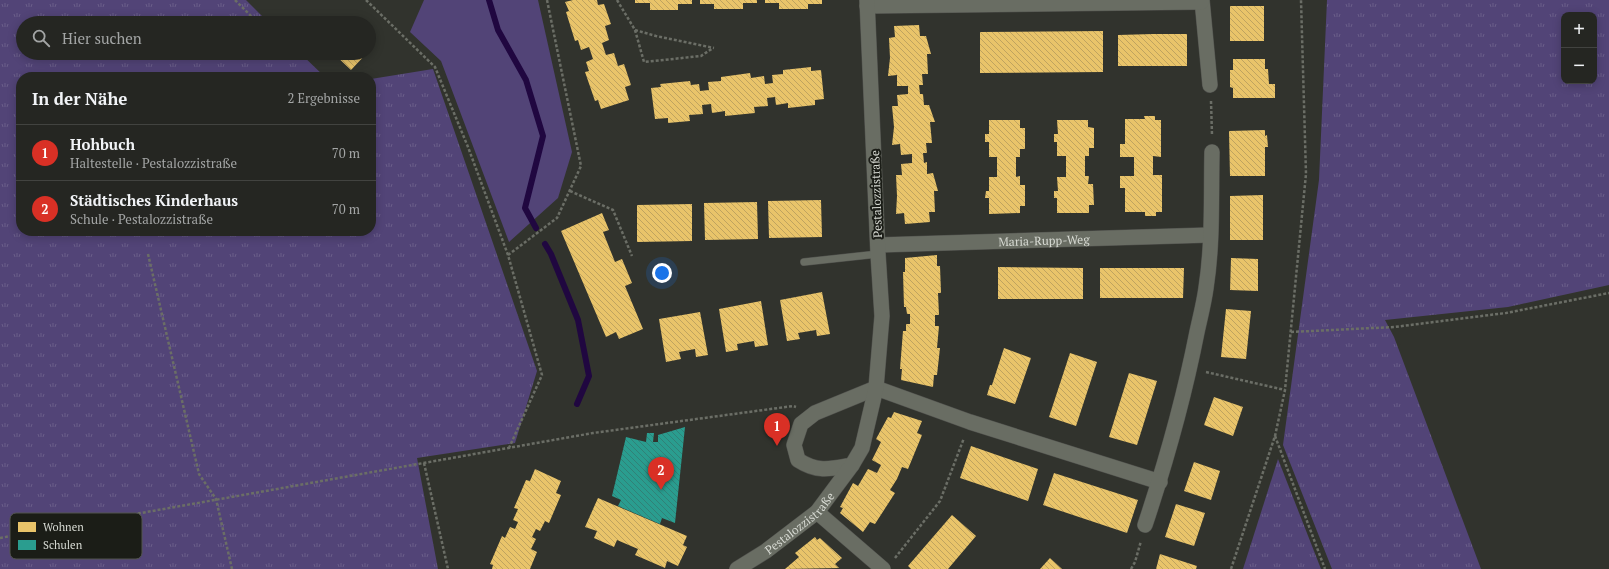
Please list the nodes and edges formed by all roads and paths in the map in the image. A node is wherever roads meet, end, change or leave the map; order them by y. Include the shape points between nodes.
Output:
1 (235, 0) edge
2 (366, 0) edge
3 (547, 0) edge
4 (617, 0) edge
5 (1301, 0) edge
6 (1202, 1) edge
7 (867, 3) edge
8 (251, 16) edge
9 (635, 30) junction
10 (1210, 85) joint
11 (1212, 152) joint
12 (570, 191) junction
13 (1210, 235) junction
14 (878, 249) junction
15 (148, 254) dead end
16 (508, 255) junction
17 (632, 256) dead end
18 (804, 262) dead end
19 (1609, 293) edge
20 (1291, 332) junction
21 (1190, 368) junction
22 (876, 388) junction
23 (1285, 390) junction
24 (815, 414) junction
25 (970, 422) junction
26 (1275, 436) junction
27 (508, 448) junction
28 (424, 463) junction
29 (852, 466) junction
30 (1160, 482) junction
31 (216, 499) junction
32 (818, 512) junction
33 (138, 513) edge
34 (1145, 525) joint
35 (10, 536) edge
36 (0, 538) edge
37 (887, 566) edge
38 (232, 569) edge
39 (448, 569) edge
40 (737, 569) edge
41 (1131, 569) edge
42 (1231, 569) edge
43 (1325, 569) edge

1 - 8 path
2 - 16 path via 435,67
3 - 12 path via 581,166
4 - 9 path
5 - 20 path via 1306,174
6 - 7 street
6 - 10 street
7 - 14 street, Pestalozzistraße
9 - 9 path via 644,62 701,56 714,48
10 - 11 path
11 - 13 street
12 - 16 path via 557,218
12 - 17 path via 613,210
13 - 14 street, Maria-Rupp-Weg
13 - 21 street via 1206,288
14 - 18 lane
14 - 22 street, Pestalozzistraße via 882,316
15 - 31 path via 199,474
16 - 27 path via 542,375
19 - 20 path via 1506,313 1394,327
20 - 23 path
21 - 23 path
21 - 30 street
22 - 24 street, Pestalozzistraße
22 - 25 street
22 - 29 street, Pestalozzistraße via 862,448
23 - 26 path
24 - 27 path via 793,406 593,432
24 - 29 street, Pestalozzistraße via 801,424 794,445 798,460 809,467 829,470
25 - 30 street
25 - 37 path via 940,502
26 - 42 path
26 - 43 path
27 - 28 path
28 - 31 path
28 - 39 path
29 - 32 street, Pestalozzistraße
30 - 34 street
31 - 33 path
31 - 38 path
32 - 37 street
32 - 40 street, Pestalozzistraße
34 - 41 path
35 - 36 path

